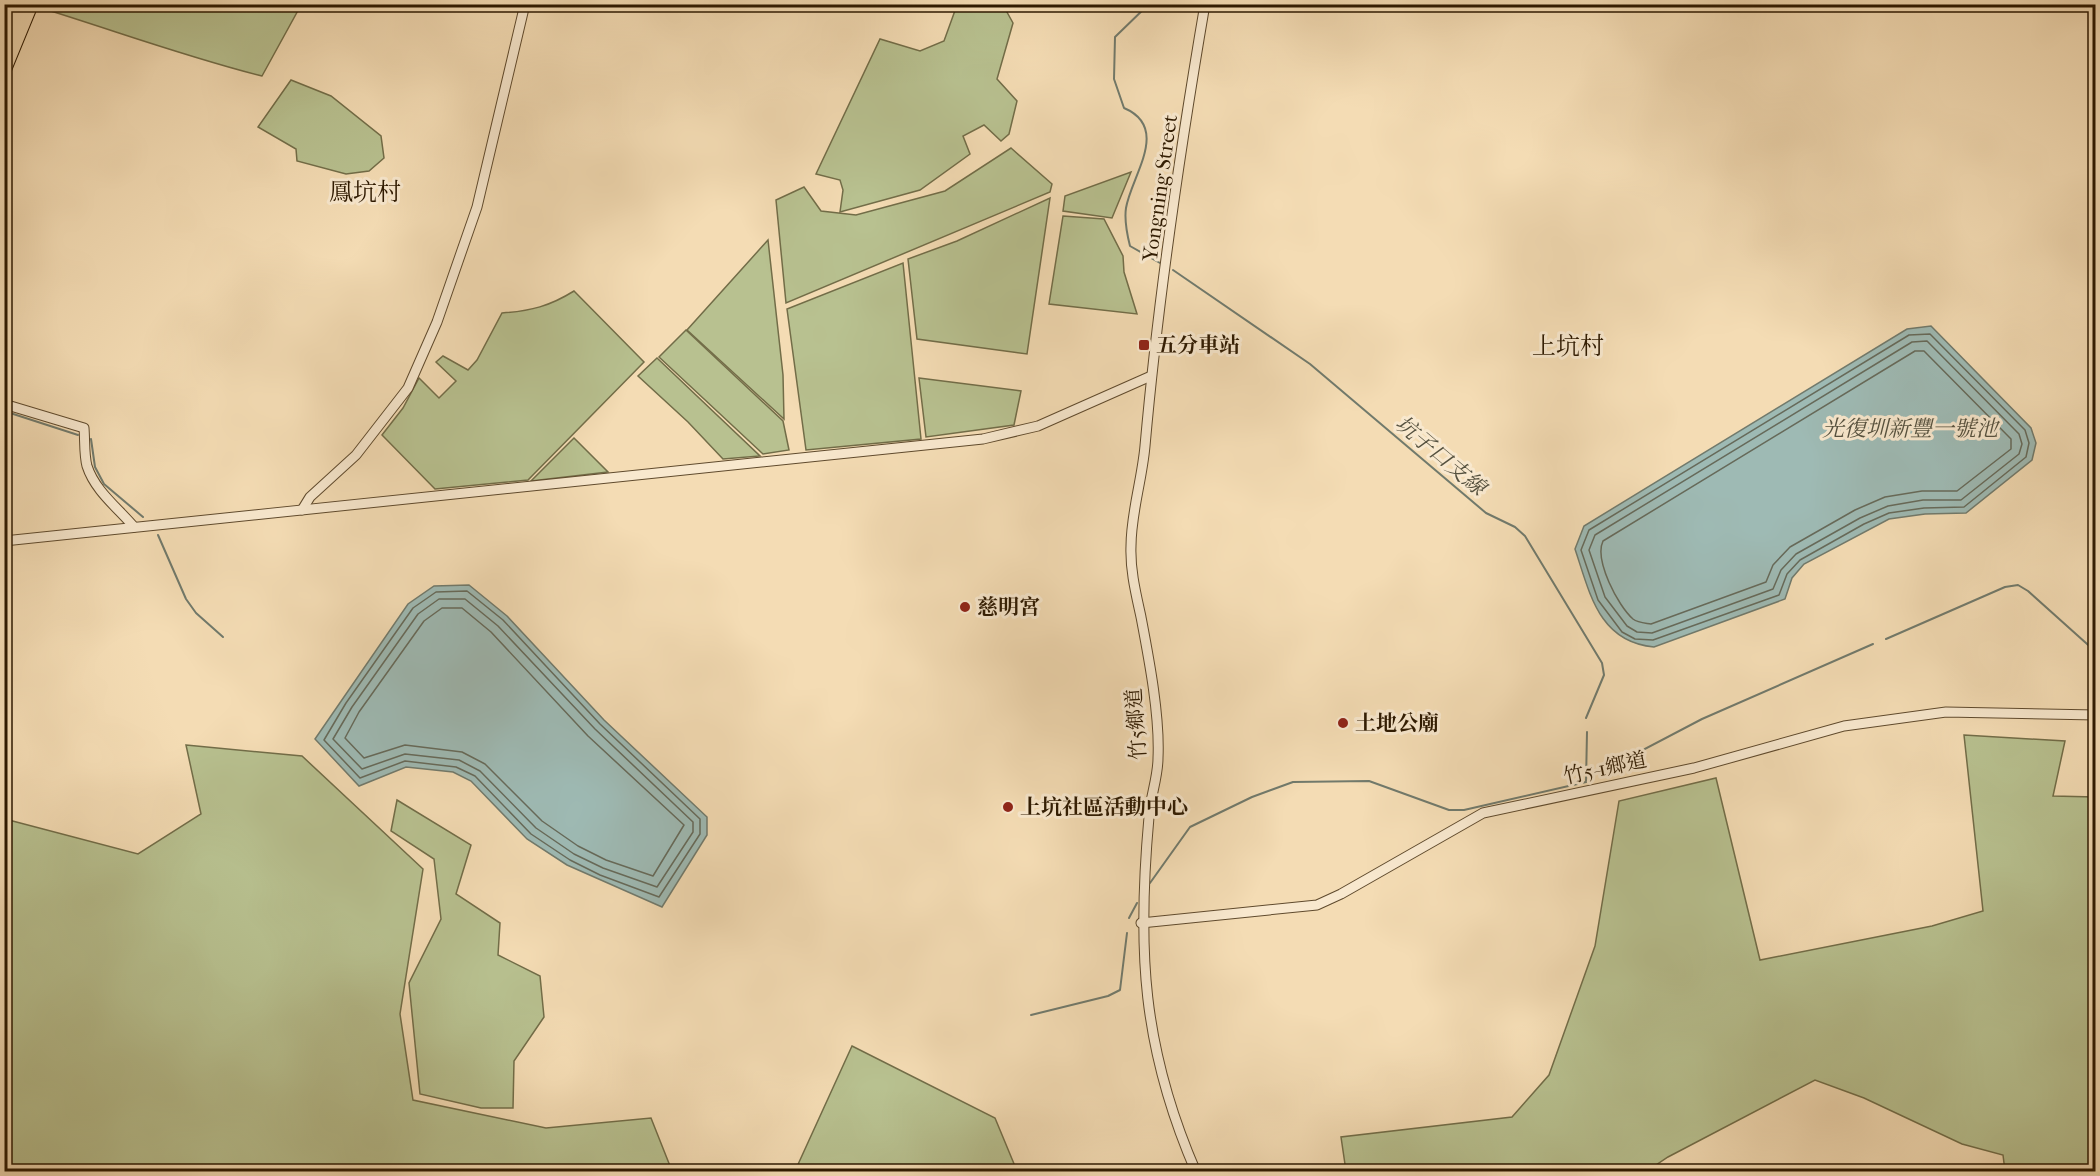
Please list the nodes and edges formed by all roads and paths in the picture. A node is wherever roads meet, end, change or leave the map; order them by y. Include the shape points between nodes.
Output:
1 (14, 4) edge
2 (23, 4) edge
3 (32, 4) edge
4 (525, 4) edge
5 (1205, 4) edge
6 (4, 28) edge
7 (4, 50) edge
8 (4, 72) edge
9 (1151, 376) junction
10 (4, 404) edge
11 (302, 510) junction
12 (134, 527) junction
13 (4, 541) edge
14 (2096, 715) edge
15 (1141, 923) junction
16 (1196, 1172) edge

1 - 6 highway
2 - 7 highway
3 - 8 main road
4 - 11 street via 477,207 437,322 408,388 356,455 310,497
5 - 9 street, Yongning Street
9 - 11 street via 1038,426 983,439
9 - 15 street, 竹5鄉道 via 1131,547 1158,758 1149,814
10 - 12 street via 84,428 86,465 92,477
11 - 12 street
12 - 13 street
14 - 15 street, 竹5-1鄉道 via 1946,712 1844,726 1694,768 1483,813 1317,905
15 - 16 street, 竹5鄉道 via 1154,1044 1164,1089

